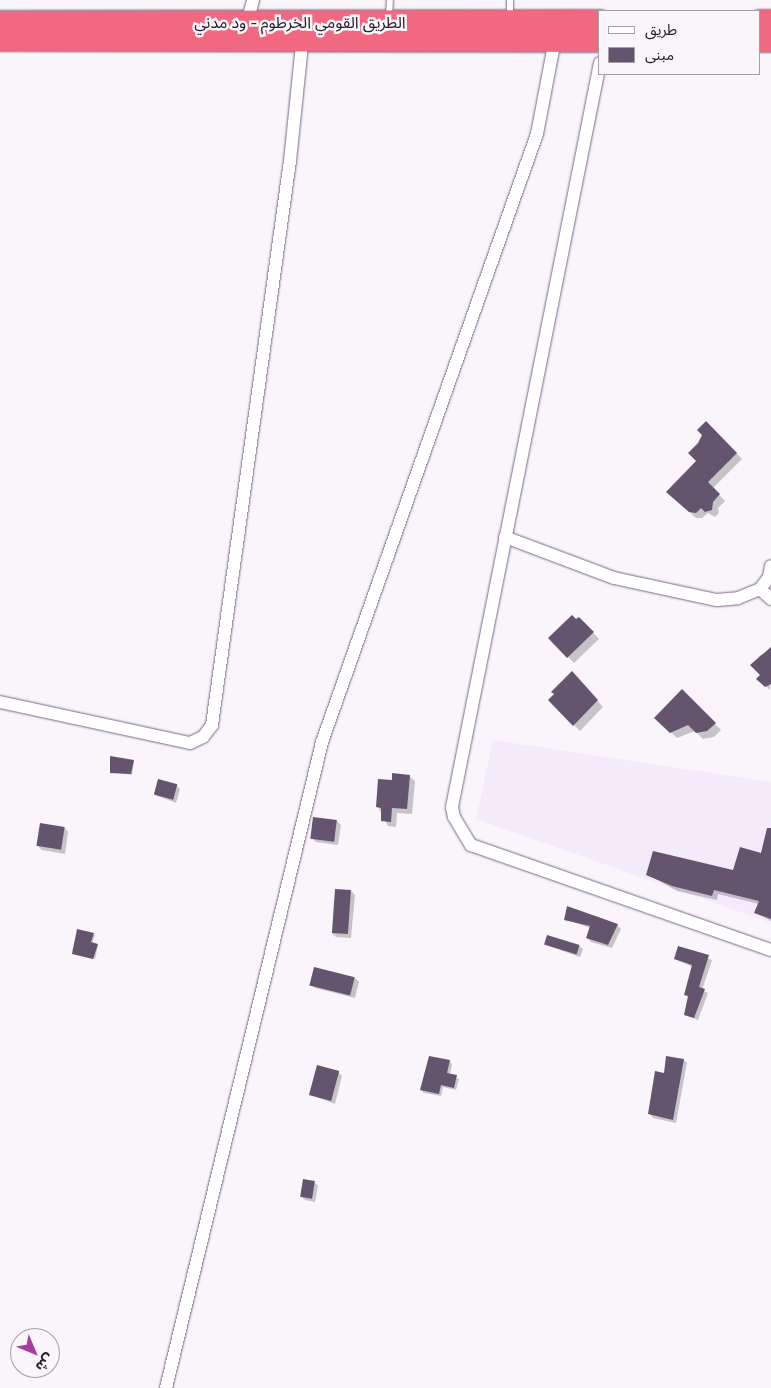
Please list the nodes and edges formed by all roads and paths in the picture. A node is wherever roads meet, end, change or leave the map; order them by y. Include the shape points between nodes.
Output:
1 (253, 0) edge
2 (390, 0) edge
3 (509, 21) edge
4 (598, 22) edge
5 (0, 23) edge
6 (246, 23) junction
7 (389, 23) junction
8 (303, 31) junction
9 (0, 40) edge
10 (554, 40) junction
11 (598, 40) edge
12 (598, 74) edge
13 (505, 537) junction
14 (771, 566) edge
15 (760, 589) junction
16 (771, 599) edge
17 (0, 702) edge
18 (771, 950) edge
19 (166, 1388) edge

1 - 6 street
2 - 7 lane
3 - 4 highway, الطريق القومي الخرطوم - ود مدني
3 - 7 highway, الطريق القومي الخرطوم - ود مدني
3 - 8 highway, الطريق القومي الخرطوم - ود مدني
3 - 10 highway, الطريق القومي الخرطوم - ود مدني
5 - 6 highway, الطريق القومي الخرطوم - ود مدني
6 - 8 highway, الطريق القومي الخرطوم - ود مدني
7 - 8 highway, الطريق القومي الخرطوم - ود مدني
8 - 9 highway, الطريق القومي الخرطوم - ود مدني
8 - 17 street via 289,171 212,725 203,737 190,743
10 - 11 highway, الطريق القومي الخرطوم - ود مدني
10 - 19 street via 537,134 322,742
12 - 13 street
13 - 15 street via 614,578 717,600 738,598
13 - 18 street via 452,807 464,837 471,845 489,852
14 - 15 street via 769,577
15 - 16 street

